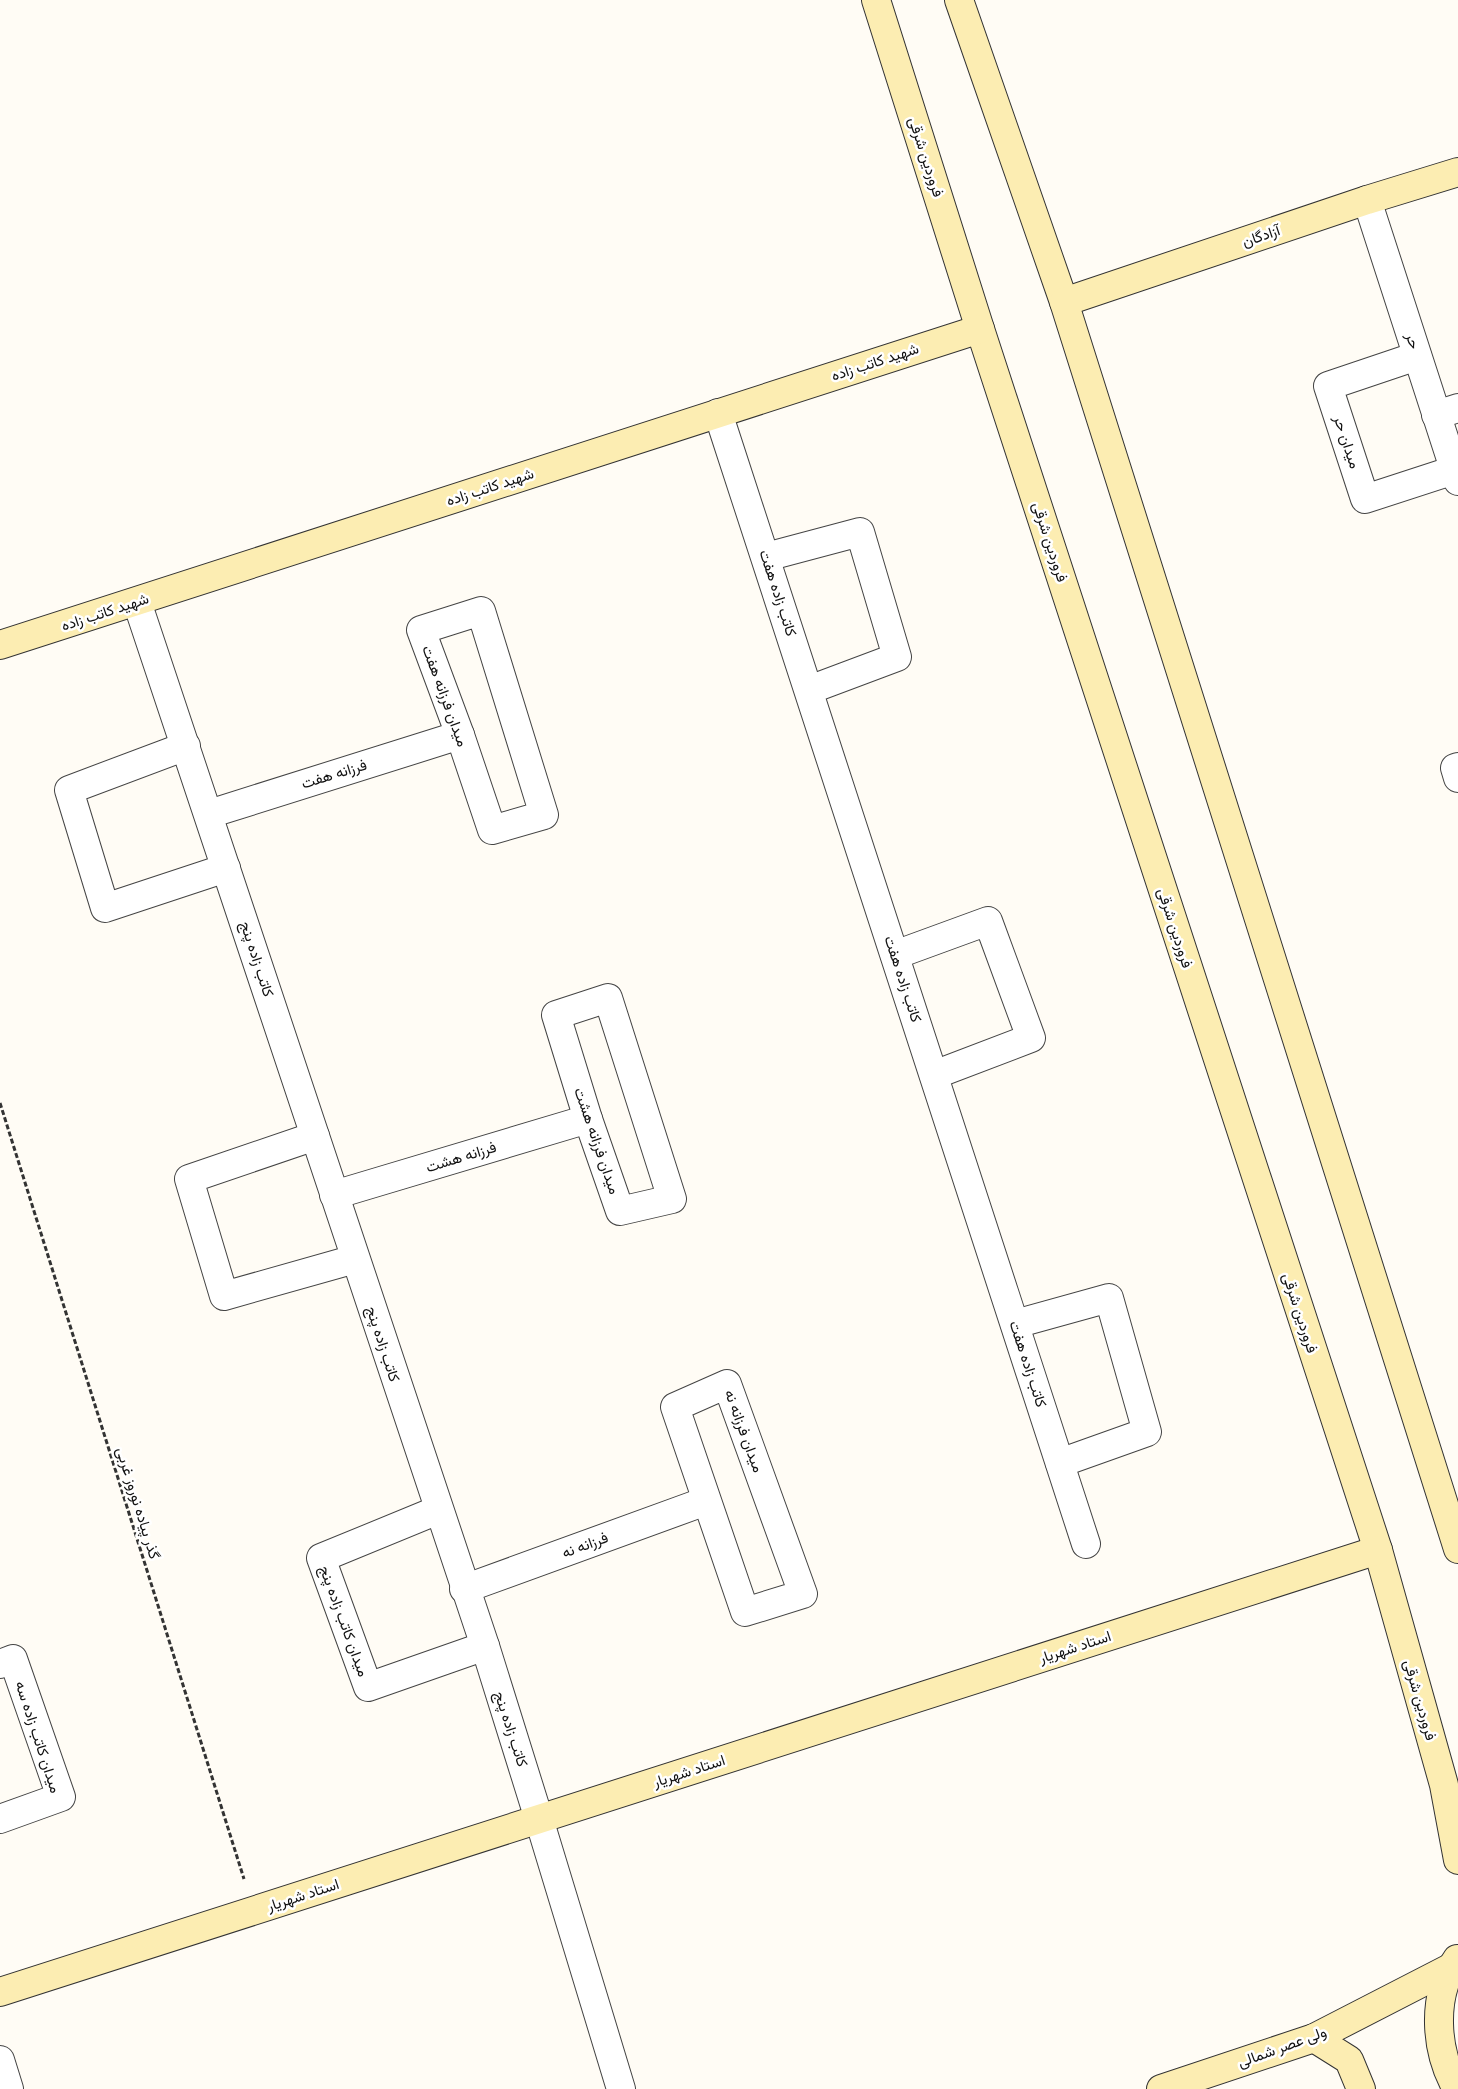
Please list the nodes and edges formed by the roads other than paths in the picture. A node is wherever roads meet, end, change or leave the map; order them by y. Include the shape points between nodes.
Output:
1 (876, 0) edge
2 (959, 0) edge
3 (1458, 172) edge
4 (1367, 200) junction
5 (1064, 302) junction
6 (980, 328) junction
7 (1417, 356) junction
8 (1447, 412) edge
9 (718, 413) junction
10 (1456, 476) edge
11 (766, 557) junction
12 (137, 602) junction
13 (0, 645) edge
14 (809, 690) junction
15 (460, 735) junction
16 (186, 746) junction
17 (1458, 767) edge
18 (1458, 778) edge
19 (209, 814) junction
20 (226, 868) junction
21 (895, 955) junction
22 (934, 1075) junction
23 (588, 1119) junction
24 (315, 1136) junction
25 (334, 1195) junction
26 (355, 1259) junction
27 (1015, 1324) junction
28 (1060, 1463) junction
29 (706, 1501) junction
30 (438, 1510) junction
31 (1456, 1536) edge
32 (1086, 1544) dead end
33 (1378, 1550) junction
34 (464, 1589) junction
35 (484, 1646) junction
36 (0, 1664) edge
37 (1451, 1790) edge
38 (0, 1819) edge
39 (539, 1819) junction
40 (1458, 1860) edge
41 (1455, 1962) edge
42 (0, 1992) edge
43 (1314, 2038) junction
44 (0, 2060) edge
45 (9, 2089) edge
46 (621, 2089) edge
47 (1161, 2089) edge
48 (1361, 2089) edge
49 (1457, 2089) edge

1 - 6 main road, فروردین شرقی
2 - 5 main road
3 - 4 main road, آزادگان
4 - 5 main road, آزادگان
4 - 7 street, حر
5 - 31 main road
6 - 9 main road, شهید کاتب زاده
6 - 33 main road, فروردین شرقی
7 - 8 street, حر
7 - 10 street, میدان حر via 1328,386 1365,499
8 - 10 street, حر
9 - 11 street, کاتب زاده هفت
9 - 12 main road, شهید کاتب زاده
11 - 14 street, کاتب زاده هفت
11 - 14 street via 860,532 897,657
12 - 13 main road, شهید کاتب زاده
12 - 16 street, کاتب زاده پنج
14 - 21 street, کاتب زاده هفت
15 - 15 street, میدان فرزانه هفت via 492,830 544,815 481,611 421,630
15 - 19 street, فرزانه هفت
16 - 19 street, کاتب زاده پنج
16 - 20 street via 69,790 104,908
17 - 18 street via 1455,768
19 - 20 street, کاتب زاده پنج
20 - 24 street, کاتب زاده پنج
21 - 22 street, کاتب زاده هفت
21 - 22 street via 988,921 1031,1038
22 - 27 street, کاتب زاده هفت
23 - 23 street, میدان فرزانه هشت via 620,1211 672,1199 608,998 556,1015
23 - 25 street, فرزانه هشت
24 - 25 street, کاتب زاده پنج
24 - 26 street via 189,1179 224,1296
25 - 26 street, کاتب زاده پنج
26 - 30 street, کاتب زاده پنج
27 - 28 street, کاتب زاده هفت
27 - 28 street via 1109,1298 1147,1432
28 - 32 street, کاتب زاده هفت
29 - 29 street, میدان فرزانه نه via 744,1612 803,1594 727,1384 675,1407
29 - 34 street, فرزانه نه
30 - 34 street, کاتب زاده پنج
30 - 35 street, میدان کاتب زاده پنج via 321,1558 368,1687
33 - 37 main road, فروردین شرقی
33 - 39 main road, استاد شهریار
34 - 35 street, کاتب زاده پنج
35 - 39 street, کاتب زاده پنج
36 - 38 street, میدان کاتب زاده سه via 13,1659 61,1797
37 - 40 main road, فروردین شرقی
39 - 42 main road, استاد شهریار
39 - 46 street, کاتب زاده پنج
41 - 43 main road, ولی عصر شمالی
41 - 49 main road via 1440,2002 1440,2039 1449,2075
43 - 47 main road, ولی عصر شمالی
43 - 48 main road via 1349,2060
44 - 45 street

